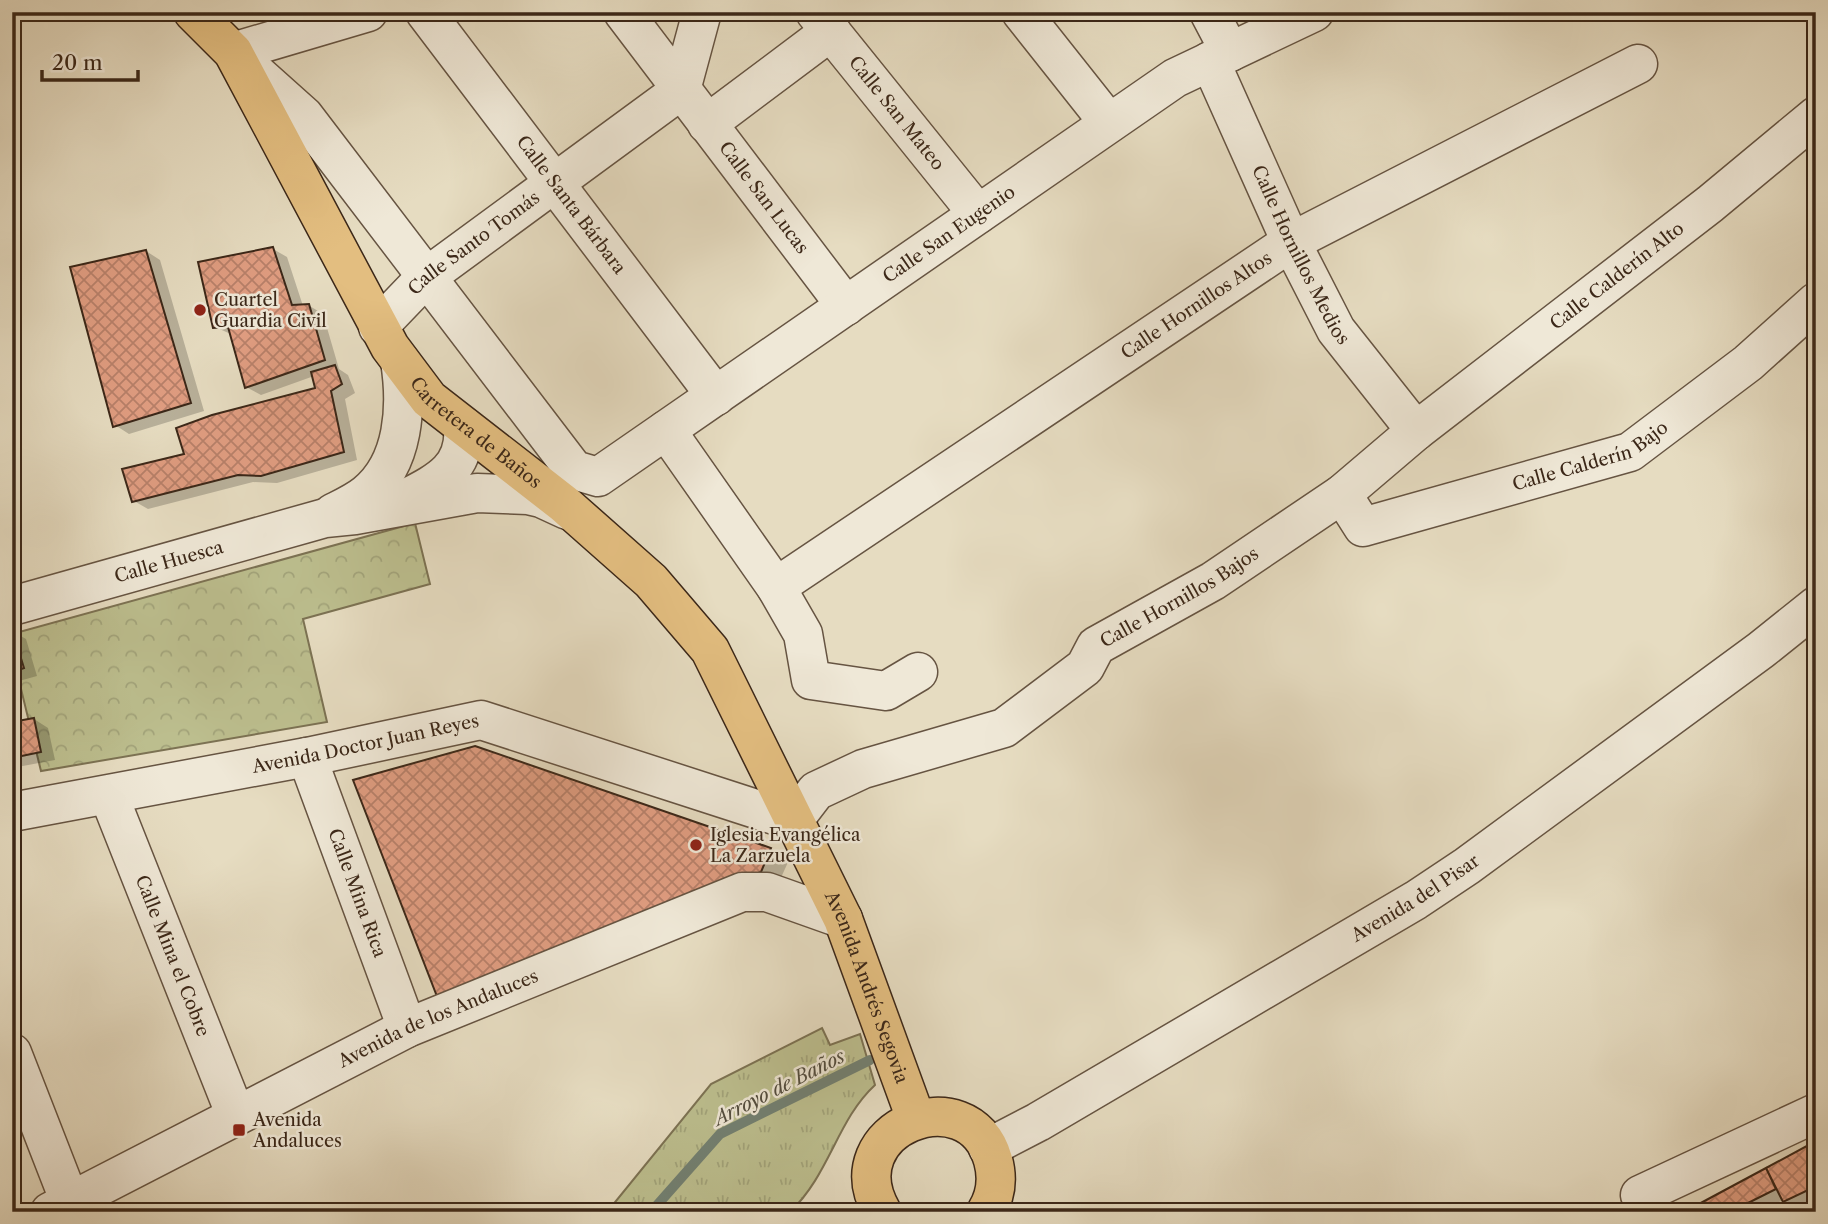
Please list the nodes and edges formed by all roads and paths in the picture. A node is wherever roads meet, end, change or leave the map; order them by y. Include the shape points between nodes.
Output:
1 (193, 12) edge
2 (368, 12) edge
3 (425, 12) edge
4 (622, 12) edge
5 (702, 12) edge
6 (1021, 12) edge
7 (1209, 12) edge
8 (1314, 12) edge
9 (823, 22) edge
10 (233, 52) junction
11 (1220, 57) junction
12 (1638, 64) dead end
13 (681, 90) junction
14 (1816, 116) edge
15 (1109, 123) junction
16 (707, 124) junction
17 (555, 183) junction
18 (978, 214) junction
19 (1291, 242) junction
20 (425, 278) junction
21 (1816, 302) edge
22 (846, 306) junction
23 (379, 327) junction
24 (400, 361) junction
25 (716, 396) junction
26 (460, 423) junction
27 (666, 430) junction
28 (1416, 431) junction
29 (397, 444) junction
30 (1342, 494) junction
31 (376, 511) junction
32 (576, 514) junction
33 (325, 517) junction
34 (776, 587) junction
35 (12, 606) edge
36 (1816, 606) edge
37 (918, 672) dead end
38 (307, 757) junction
39 (109, 796) junction
40 (12, 812) edge
41 (793, 821) junction
42 (843, 919) junction
43 (407, 1028) junction
44 (12, 1053) edge
45 (1816, 1112) edge
46 (236, 1116) junction
47 (916, 1119) junction
48 (988, 1147) junction
49 (1645, 1203) edge
50 (60, 1207) edge
51 (879, 1211) edge
52 (986, 1212) edge

1 - 10 main road, Carretera de Baños
2 - 10 street
3 - 17 street, Calle Santa Bárbara
4 - 13 street, Calle San Lucas
5 - 13 street
6 - 15 street
7 - 11 street, Calle Hornillos Medios
8 - 11 street, Calle San Eugenio
9 - 16 street
9 - 18 street, Calle San Mateo
10 - 20 street via 304,116
10 - 23 main road, Carretera de Baños
11 - 15 street, Calle San Eugenio via 1175,78
11 - 19 street, Calle Hornillos Medios
12 - 19 street, Calle Hornillos Altos
13 - 16 street, Calle San Lucas
13 - 17 street, Calle Santo Tomás
14 - 28 street, Calle Calderín Alto via 1710,204
15 - 18 street, Calle San Eugenio
16 - 22 street, Calle San Lucas
17 - 20 street, Calle Santo Tomás
17 - 25 street, Calle Santa Bárbara
18 - 22 street, Calle San Eugenio
19 - 28 street, Calle Hornillos Medios via 1336,330
19 - 34 street, Calle Hornillos Altos
20 - 23 street, Calle Santo Tomás
20 - 27 street, Calle San Eugenio via 574,470 598,477
21 - 30 street, Calle Calderín Bajo via 1748,363 1630,452 1363,527
22 - 25 street, Calle San Eugenio
23 - 24 main road, Carretera de Baños
24 - 26 main road, Carretera de Baños via 429,399
24 - 29 street, Calle Huesca via 403,399
25 - 27 street, Calle San Eugenio
26 - 29 street via 426,430
26 - 31 street, Calle Huesca via 463,447 449,472
26 - 32 main road, Carretera de Baños
27 - 34 street
28 - 30 street, Calle Hornillos Bajos
29 - 33 street, Calle Huesca via 369,492
30 - 41 street, Calle Hornillos Bajos via 1213,581 1096,646 1085,667 1004,728 863,769 816,791
31 - 32 street, Calle Huesca via 477,494 514,493 541,498
31 - 33 street, Calle Huesca
32 - 41 main road, Carretera de Baños via 651,581 710,650
33 - 35 street, Calle Huesca
34 - 37 street via 803,634 811,680 886,691
36 - 48 street, Avenida del Pisar via 1416,900
38 - 39 street, Avenida Doctor Juan Reyes
38 - 41 street, Avenida Doctor Juan Reyes via 481,720
38 - 43 street, Calle Mina Rica
39 - 40 street, Avenida Doctor Juan Reyes
39 - 46 street, Calle Mina el Cobre
41 - 42 main road, Avenida Andrés Segovia
42 - 43 street, Avenida de los Andaluces via 767,892 742,892
42 - 47 main road, Avenida Andrés Segovia
43 - 46 street, Avenida de los Andaluces
44 - 50 street
45 - 49 street
46 - 50 street, Avenida de los Andaluces
47 - 48 main road via 953,1119
47 - 51 main road via 898,1128 878,1150 872,1179
48 - 52 main road via 995,1175 994,1194

